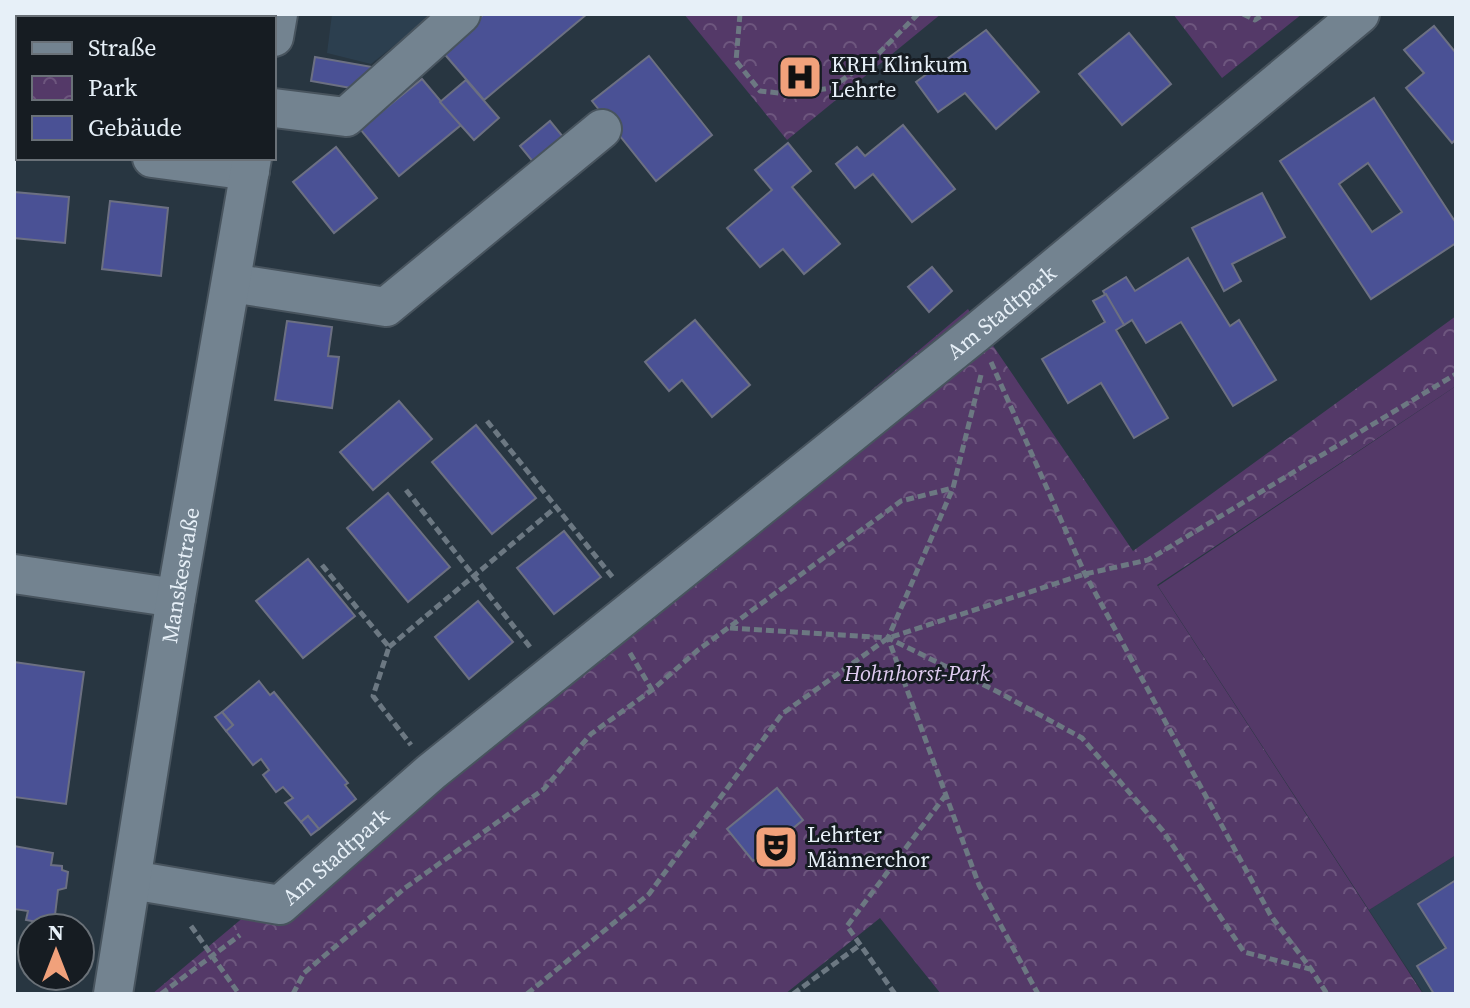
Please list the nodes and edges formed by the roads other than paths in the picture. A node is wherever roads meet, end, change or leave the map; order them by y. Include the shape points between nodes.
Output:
1 (461, 14) edge
2 (1360, 14) edge
3 (276, 108) edge
4 (602, 129) dead end
5 (180, 160) edge
6 (251, 165) edge
7 (231, 283) junction
8 (14, 574) edge
9 (176, 598) junction
10 (147, 882) junction
11 (113, 994) edge

1 - 3 street via 346,117
2 - 10 street, Am Stadtpark via 976,333 431,772 280,905
4 - 7 street via 386,307
5 - 6 street
6 - 7 street, Manskestraße
7 - 9 street, Manskestraße
8 - 9 street
9 - 10 street, Manskestraße
10 - 11 street, Manskestraße

